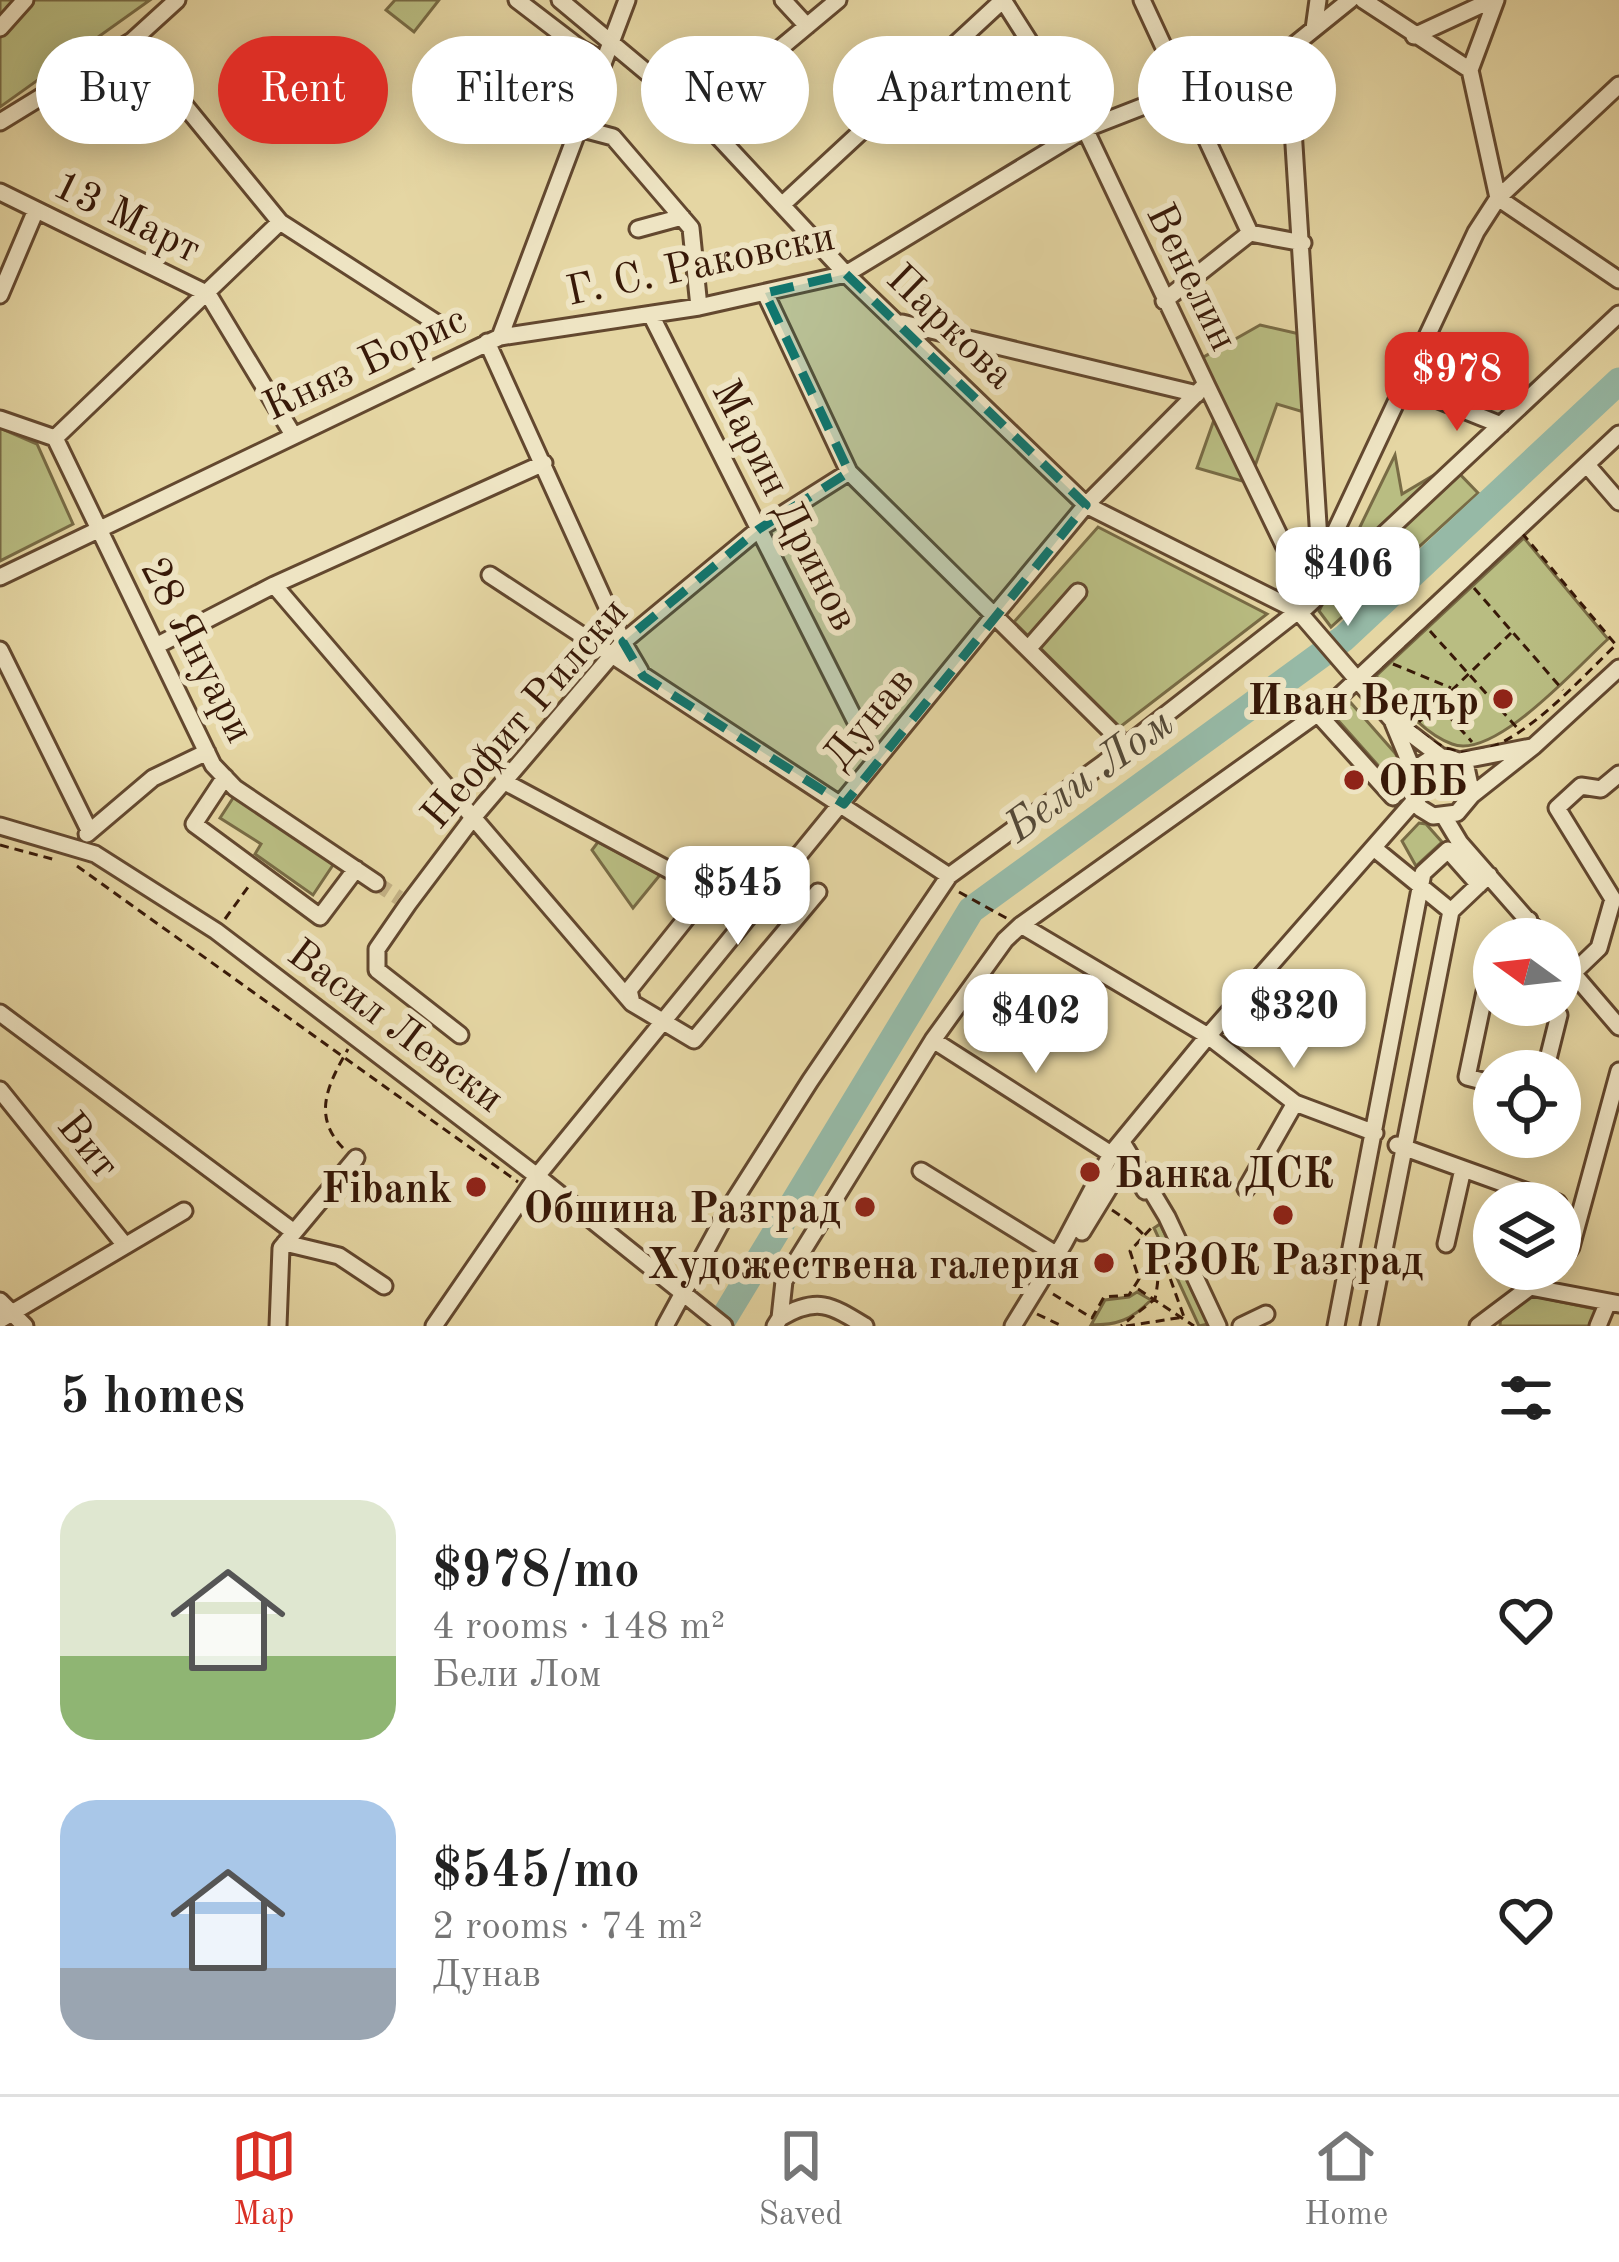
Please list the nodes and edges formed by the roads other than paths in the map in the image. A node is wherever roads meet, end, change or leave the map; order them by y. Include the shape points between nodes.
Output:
1 (25, 0) edge
2 (177, 0) edge
3 (518, 0) edge
4 (560, 0) edge
5 (627, 0) edge
6 (783, 0) edge
7 (838, 0) edge
8 (1003, 0) edge
9 (1142, 0) edge
10 (1318, 0) edge
11 (1349, 0) edge
12 (1363, 0) edge
13 (1494, 0) edge
14 (807, 26) junction
15 (0, 28) edge
16 (1314, 29) junction
17 (137, 36) edge
18 (568, 36) edge
19 (606, 36) edge
20 (611, 36) edge
21 (795, 36) edge
22 (1026, 36) edge
23 (1158, 36) edge
24 (1305, 36) edge
25 (1414, 36) junction
26 (617, 45) edge
27 (641, 66) edge
28 (1470, 70) junction
29 (1619, 85) edge
30 (36, 99) edge
31 (194, 118) edge
32 (2, 120) edge
33 (617, 142) edge
34 (573, 144) edge
35 (726, 144) edge
36 (1060, 144) edge
37 (1092, 144) edge
38 (1208, 144) edge
39 (1295, 144) edge
40 (0, 192) edge
41 (1498, 198) junction
42 (783, 203) junction
43 (36, 209) junction
44 (682, 217) junction
45 (280, 222) junction
46 (638, 229) dead end
47 (1250, 233) junction
48 (1303, 243) junction
49 (846, 274) junction
50 (1619, 280) edge
51 (765, 293) junction
52 (208, 294) junction
53 (0, 295) edge
54 (1164, 301) junction
55 (699, 307) junction
56 (1619, 314) edge
57 (651, 315) junction
58 (899, 322) junction
59 (446, 329) dead end
60 (494, 339) junction
61 (1201, 389) junction
62 (1431, 397) dead end
63 (0, 419) edge
64 (1501, 425) junction
65 (292, 434) junction
66 (1619, 434) edge
67 (55, 438) junction
68 (544, 463) junction
69 (1587, 465) junction
70 (849, 472) junction
71 (1619, 502) edge
72 (1086, 505) junction
73 (760, 530) junction
74 (100, 532) junction
75 (1320, 564) junction
76 (490, 575) dead end
77 (0, 577) edge
78 (274, 585) junction
79 (1078, 592) dead end
80 (1307, 593) junction
81 (1299, 612) junction
82 (994, 617) junction
83 (156, 646) junction
84 (618, 649) junction
85 (0, 650) edge
86 (1028, 650) junction
87 (1619, 668) edge
88 (1358, 680) junction
89 (1318, 714) junction
90 (1392, 720) junction
91 (858, 726) dead end
92 (1126, 746) junction
93 (1534, 746) junction
94 (207, 752) junction
95 (1440, 756) junction
96 (1459, 761) junction
97 (1414, 772) junction
98 (1619, 775) edge
99 (225, 777) junction
100 (505, 782) junction
101 (1472, 795) junction
102 (1393, 797) dead end
103 (1415, 800) junction
104 (844, 803) junction
105 (1445, 818) junction
106 (472, 819) junction
107 (0, 826) edge
108 (89, 830) junction
109 (1453, 845) junction
110 (1375, 849) junction
111 (79, 857) junction
112 (356, 869) junction
113 (949, 875) junction
114 (1484, 880) junction
115 (376, 883) tunnel mouth
116 (1420, 886) junction
117 (818, 892) dead end
118 (1451, 910) junction
119 (1527, 918) edge
120 (1021, 925) junction
121 (1581, 965) edge
122 (1581, 982) edge
123 (632, 1003) junction
124 (0, 1013) edge
125 (662, 1024) junction
126 (1478, 1026) edge
127 (1619, 1027) edge
128 (460, 1035) dead end
129 (1208, 1036) junction
130 (933, 1040) junction
131 (1619, 1071) edge
132 (1473, 1079) edge
133 (0, 1090) edge
134 (1294, 1103) junction
135 (1373, 1130) junction
136 (1402, 1141) junction
137 (1116, 1148) junction
138 (356, 1158) road end
139 (1463, 1169) junction
140 (921, 1171) dead end
141 (1500, 1182) edge
142 (532, 1183) junction
143 (1246, 1189) dead end
144 (1145, 1191) dead end
145 (184, 1210) dead end
146 (1582, 1212) joint
147 (1581, 1215) edge
148 (290, 1237) junction
149 (124, 1244) junction
150 (1447, 1244) dead end
151 (1057, 1255) junction
152 (384, 1286) dead end
153 (1526, 1290) edge
154 (1546, 1290) edge
155 (689, 1299) junction
156 (1613, 1303) edge
157 (4, 1311) edge
158 (1266, 1313) dead end
159 (1028, 1318) edge
160 (778, 1322) edge
161 (25, 1326) edge
162 (278, 1326) edge
163 (434, 1326) edge
164 (665, 1326) edge
165 (724, 1326) edge
166 (865, 1326) edge
167 (1013, 1326) edge
168 (1219, 1326) edge
169 (1241, 1326) edge
170 (1336, 1326) edge
171 (1369, 1326) edge
172 (1478, 1326) edge
173 (1598, 1326) edge

1 - 15 street
2 - 17 street
3 - 18 street
4 - 19 street, Паркова
5 - 20 street, Княз Борис
6 - 14 street
7 - 14 street
8 - 22 street, Венелин
8 - 42 street
9 - 23 street
10 - 16 street
11 - 16 street, Г. С. Раковски
12 - 25 street
13 - 25 street
13 - 28 street
14 - 21 street
16 - 24 street, Г. С. Раковски
25 - 28 street
26 - 27 street, Паркова
28 - 41 street
29 - 41 street
30 - 32 street
31 - 45 street
33 - 44 street
34 - 60 street, Княз Борис
35 - 42 street, Паркова
36 - 49 street, Г. С. Раковски
37 - 54 street, Венелин
38 - 47 street
39 - 48 street
40 - 43 street, 13 Март
41 - 50 street
41 - 75 street
42 - 49 street, Паркова
43 - 52 street, 13 Март
43 - 53 street
44 - 46 street
44 - 55 street via 691,228
45 - 52 street
45 - 59 street
47 - 48 street
47 - 54 street
48 - 75 street
49 - 51 street, Г. С. Раковски
49 - 58 street, Паркова
51 - 55 street, Г. С. Раковски
51 - 70 street
52 - 65 street, 13 Март
52 - 67 street
54 - 61 street, Венелин
55 - 57 street, Г. С. Раковски
56 - 64 street
57 - 60 street, Г. С. Раковски
57 - 73 street, Марин Дринов
58 - 61 street
58 - 72 street, Паркова
60 - 65 street, Княз Борис
60 - 68 street
61 - 72 street, Дунав
61 - 80 street, Венелин
62 - 64 street
63 - 67 street
64 - 81 street
65 - 74 street, Княз Борис
66 - 69 street
67 - 74 street, 28 Януари
68 - 78 street
68 - 84 street
69 - 71 street
69 - 88 street
70 - 73 street, Неофит Рилски
70 - 82 street
72 - 81 street, Паркова
72 - 82 street, Дунав
73 - 84 street, Неофит Рилски
73 - 91 street, Марин Дринов
74 - 77 street, Княз Борис
74 - 83 street, 28 Януари
75 - 80 street
76 - 84 street
78 - 83 street
78 - 106 street
79 - 86 street
80 - 81 street
81 - 88 street
81 - 92 street
82 - 86 street
82 - 104 street, Дунав
83 - 94 street, 28 Януари
84 - 100 street, Неофит Рилски
84 - 104 street via 643,676
85 - 108 street
86 - 92 street
87 - 93 street
88 - 89 street
88 - 90 street
89 - 102 street
89 - 120 street
90 - 95 street
90 - 97 street
92 - 113 street
93 - 96 street
93 - 101 street
94 - 99 street, 28 Януари
94 - 108 street via 153,778
95 - 96 street
95 - 97 street
96 - 101 street
97 - 103 street
98 - 121 street via 1601,789 1581,786 1557,808 1613,899 1599,948
99 - 112 street, 28 Януари
99 - 112 street via 194,824 320,917
100 - 106 street, Неофит Рилски
100 - 123 street via 708,890 629,990
101 - 105 street
103 - 105 street
103 - 110 street
104 - 113 street
104 - 125 street, Дунав
105 - 109 street
106 - 123 street
106 - 128 street, Неофит Рилски via 403,901 377,949 377,970
107 - 111 street, Васил Левски
108 - 111 street
109 - 114 street
109 - 116 street
110 - 116 street
110 - 129 street
111 - 142 street, Васил Левски via 215,931
112 - 115 street, 28 Януари
113 - 155 street via 728,1210
114 - 118 street
114 - 119 street
116 - 118 street
116 - 135 street
117 - 125 street via 694,1040
118 - 136 street
120 - 129 street
120 - 130 street
122 - 127 street
123 - 125 street
124 - 148 street
125 - 142 street, Дунав
126 - 132 street via 1467,1077
129 - 134 street
129 - 137 street
130 - 137 street
130 - 160 street via 784,1281
131 - 146 street
133 - 149 street, Вит
134 - 135 street
134 - 143 street
135 - 136 street via 1385,1144
135 - 136 street via 1394,1114 1404,1121
135 - 170 street
136 - 139 street
136 - 171 street
137 - 151 street
137 - 168 street via 1167,1217
138 - 148 street
139 - 141 street
139 - 150 street
140 - 151 street
142 - 155 street, Васил Левски
142 - 163 street, Дунав
144 - 159 street via 1123,1165
145 - 149 street
146 - 147 street
148 - 152 street
148 - 162 street via 280,1248
149 - 157 street
151 - 167 street
153 - 172 street
154 - 156 street
155 - 164 street
155 - 165 street, Васил Левски
156 - 173 street
157 - 161 street
158 - 169 street
160 - 166 street via 803,1304 823,1304

